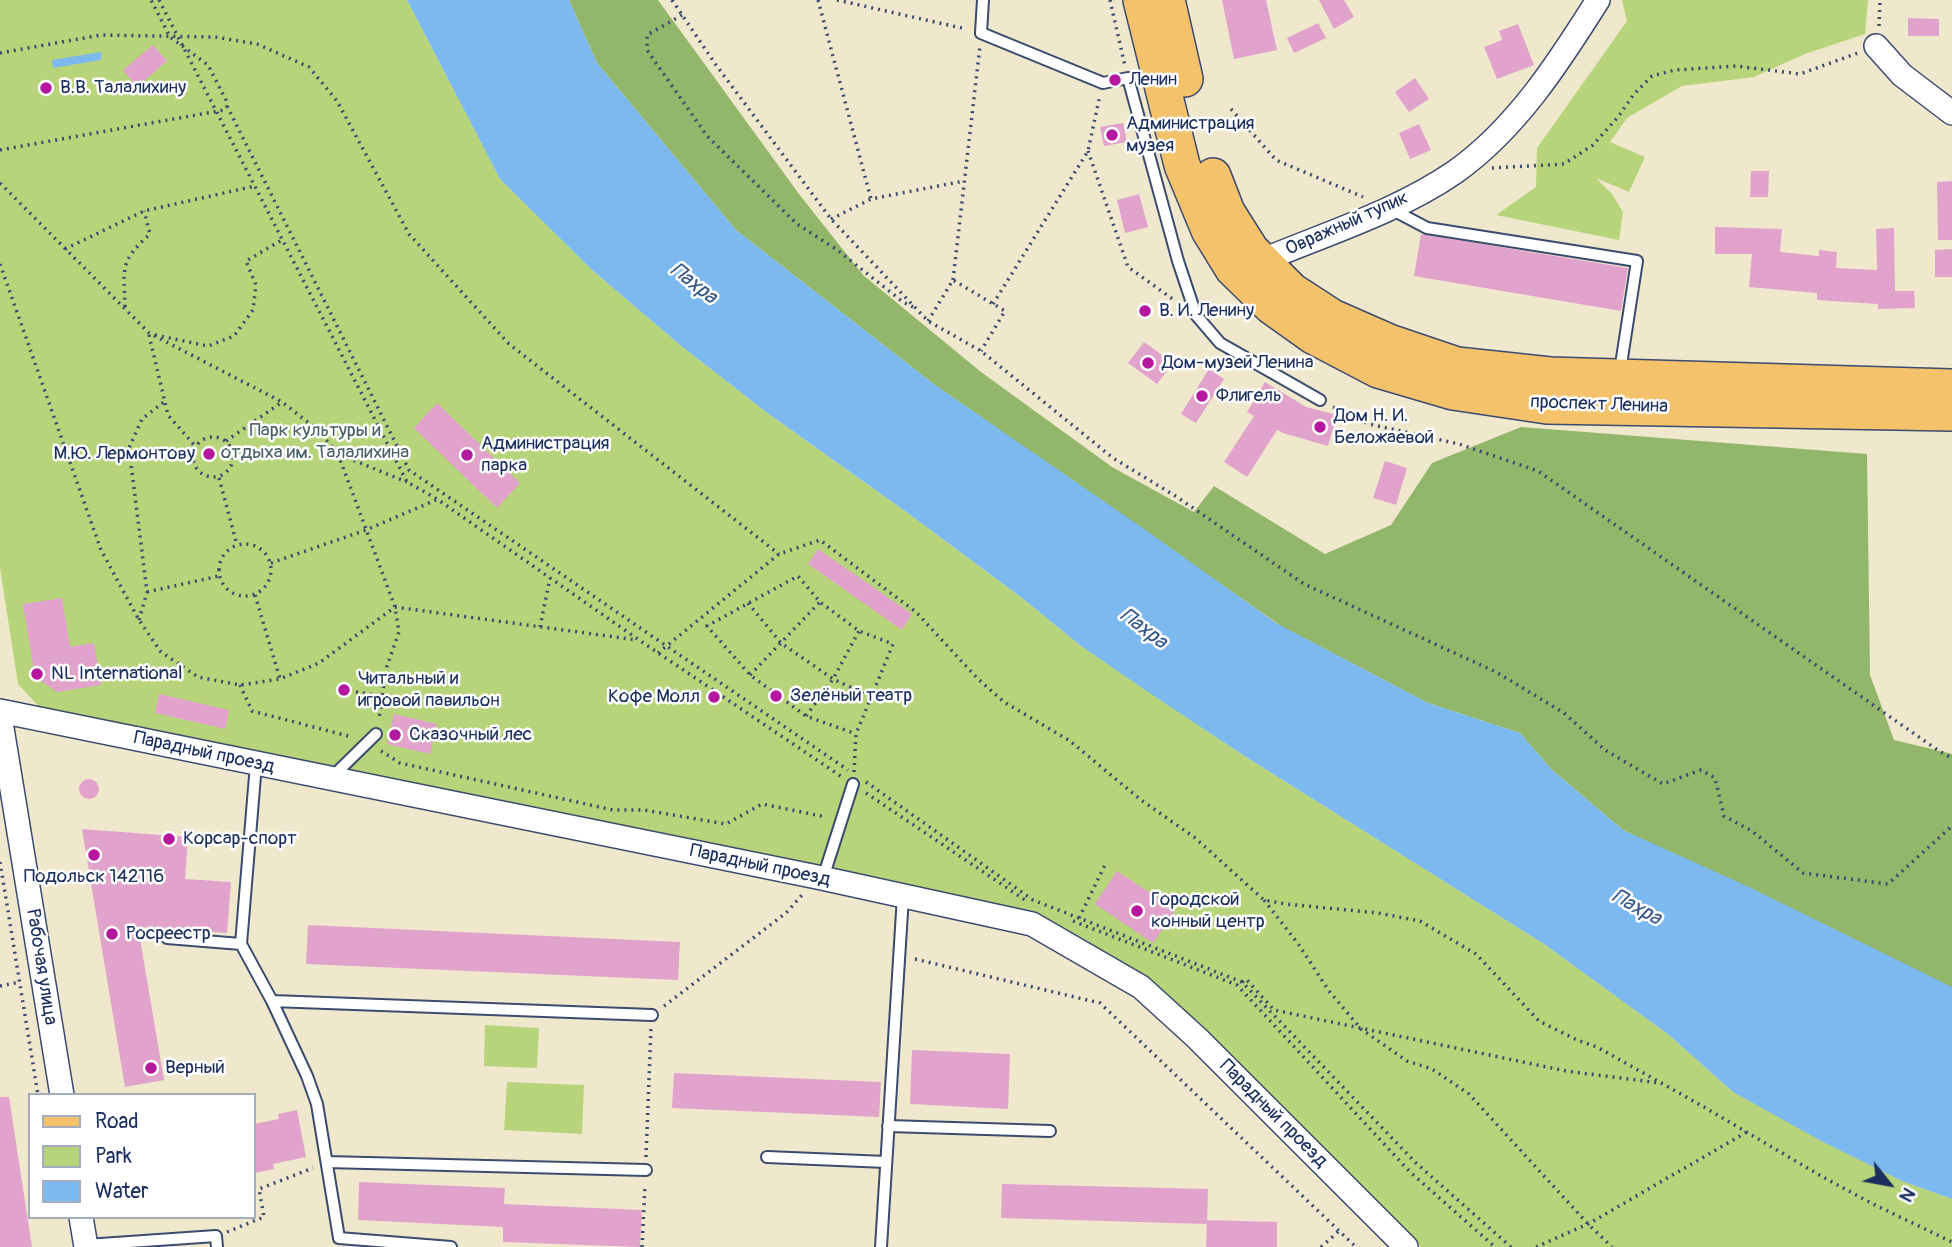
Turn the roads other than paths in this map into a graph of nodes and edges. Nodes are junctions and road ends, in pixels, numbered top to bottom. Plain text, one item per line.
1 (983, 0) edge
2 (1141, 0) edge
3 (1167, 0) edge
4 (1598, 0) edge
5 (1876, 46) road end
6 (1952, 113) edge
7 (1390, 209) junction
8 (1261, 261) junction
9 (1619, 377) junction
10 (1952, 387) edge
11 (1320, 400) road end
12 (1952, 413) edge
13 (0, 713) edge
14 (372, 738) road end
15 (256, 764) junction
16 (330, 779) junction
17 (853, 779) road end
18 (820, 878) junction
19 (903, 896) junction
20 (167, 938) dead end
21 (241, 944) junction
22 (272, 1002) junction
23 (652, 1015) road end
24 (62, 1093) edge
25 (888, 1126) junction
26 (1050, 1131) dead end
27 (767, 1157) dead end
28 (886, 1162) junction
29 (327, 1163) junction
30 (646, 1170) road end
31 (81, 1219) edge
32 (216, 1242) edge
33 (86, 1246) edge
34 (451, 1247) edge
35 (881, 1247) edge
36 (1406, 1247) edge

1 - 11 lane
2 - 12 main road, проспект Ленина
3 - 8 main road, проспект Ленина
4 - 7 street, Овражный тупик
5 - 6 street
7 - 8 street, Овражный тупик
7 - 9 lane
8 - 9 main road, проспект Ленина
9 - 10 main road, проспект Ленина
13 - 15 street, Парадный проезд
13 - 24 street, Рабочая улица
14 - 16 lane
15 - 16 street, Парадный проезд
15 - 21 lane
16 - 18 street, Парадный проезд
17 - 18 lane
18 - 19 street, Парадный проезд
19 - 25 lane
19 - 36 street, Парадный проезд
20 - 21 lane
21 - 22 lane
22 - 23 lane
22 - 29 lane
25 - 26 lane
25 - 28 lane
27 - 28 lane
28 - 35 lane
29 - 30 lane
29 - 34 lane
31 - 33 street
32 - 33 lane

